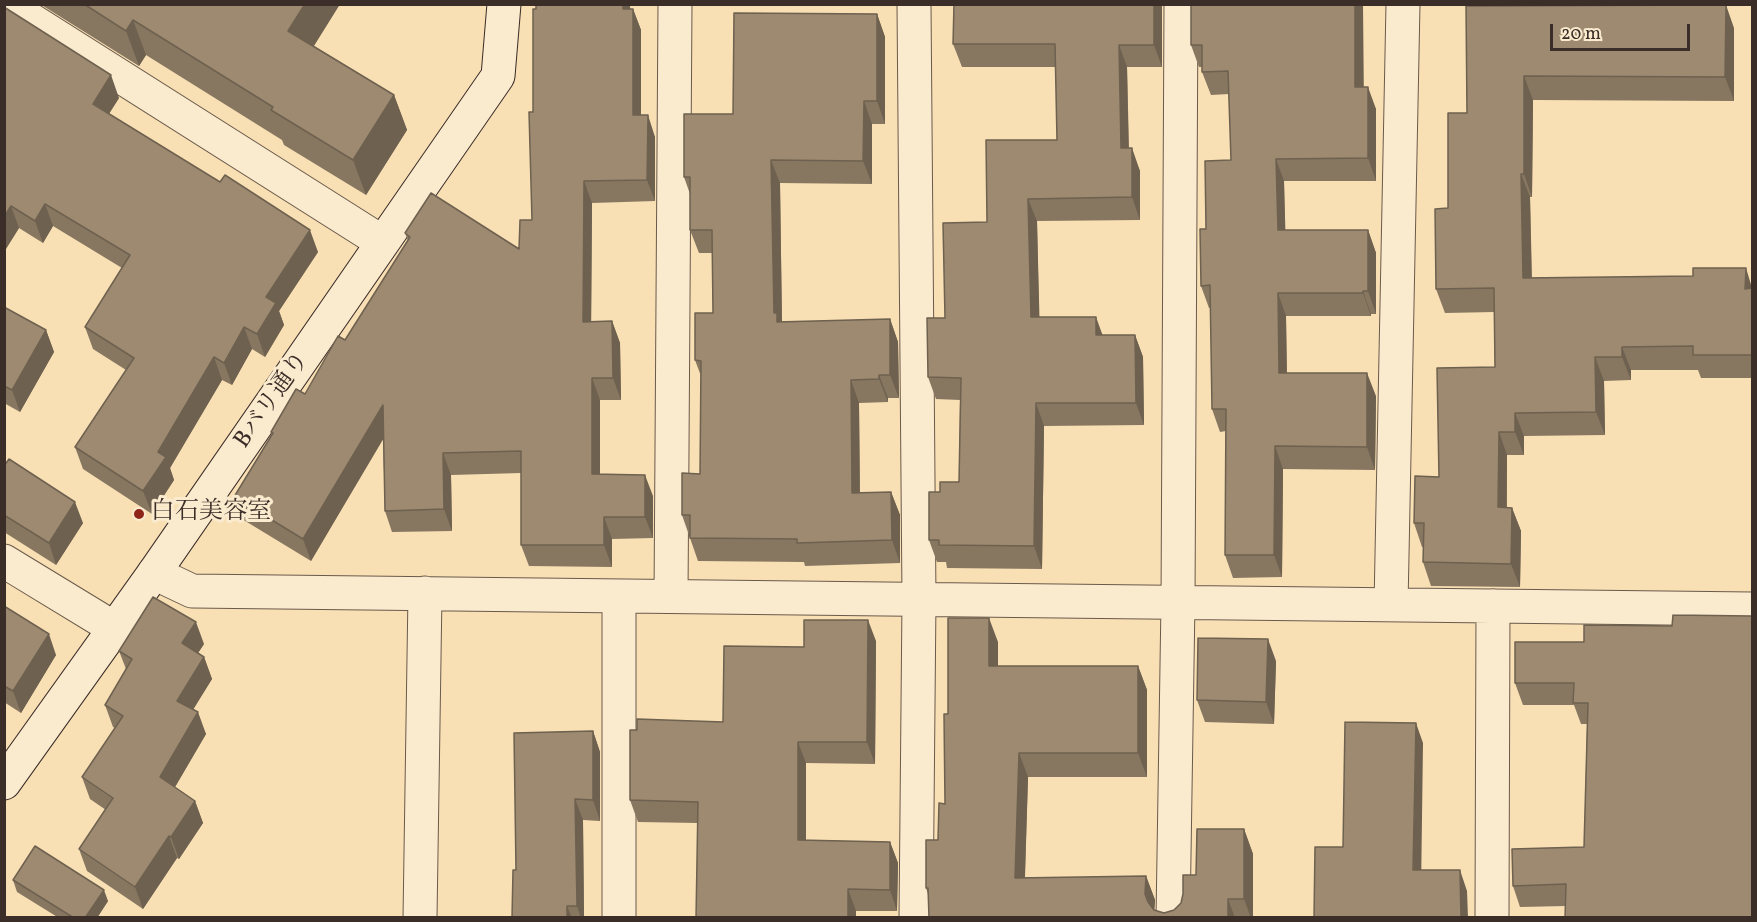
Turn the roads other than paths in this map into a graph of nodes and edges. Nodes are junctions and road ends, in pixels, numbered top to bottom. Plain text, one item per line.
1 (6, 4) edge
2 (504, 4) edge
3 (675, 4) edge
4 (914, 4) edge
5 (1181, 4) edge
6 (1403, 4) edge
7 (382, 242) junction
8 (4, 561) edge
9 (154, 573) junction
10 (425, 593) junction
11 (619, 596) junction
12 (671, 596) junction
13 (919, 599) junction
14 (1178, 602) junction
15 (1391, 605) junction
16 (1493, 606) junction
17 (1752, 609) edge
18 (114, 628) junction
19 (4, 783) edge
20 (420, 918) edge
21 (619, 918) edge
22 (916, 918) edge
23 (1173, 918) edge
24 (1492, 918) edge

1 - 7 street
2 - 7 street, Bバリ通り
3 - 12 street
4 - 13 street
5 - 14 street
6 - 15 street
7 - 9 street, Bバリ通り
8 - 18 street
9 - 10 street
9 - 18 street, Bバリ通り
10 - 11 street
10 - 20 street
11 - 12 street
11 - 21 street
12 - 13 street
13 - 14 street
13 - 22 street
14 - 15 street
14 - 23 street
15 - 16 street
16 - 17 street
16 - 24 street
18 - 19 street, Bバリ通り

